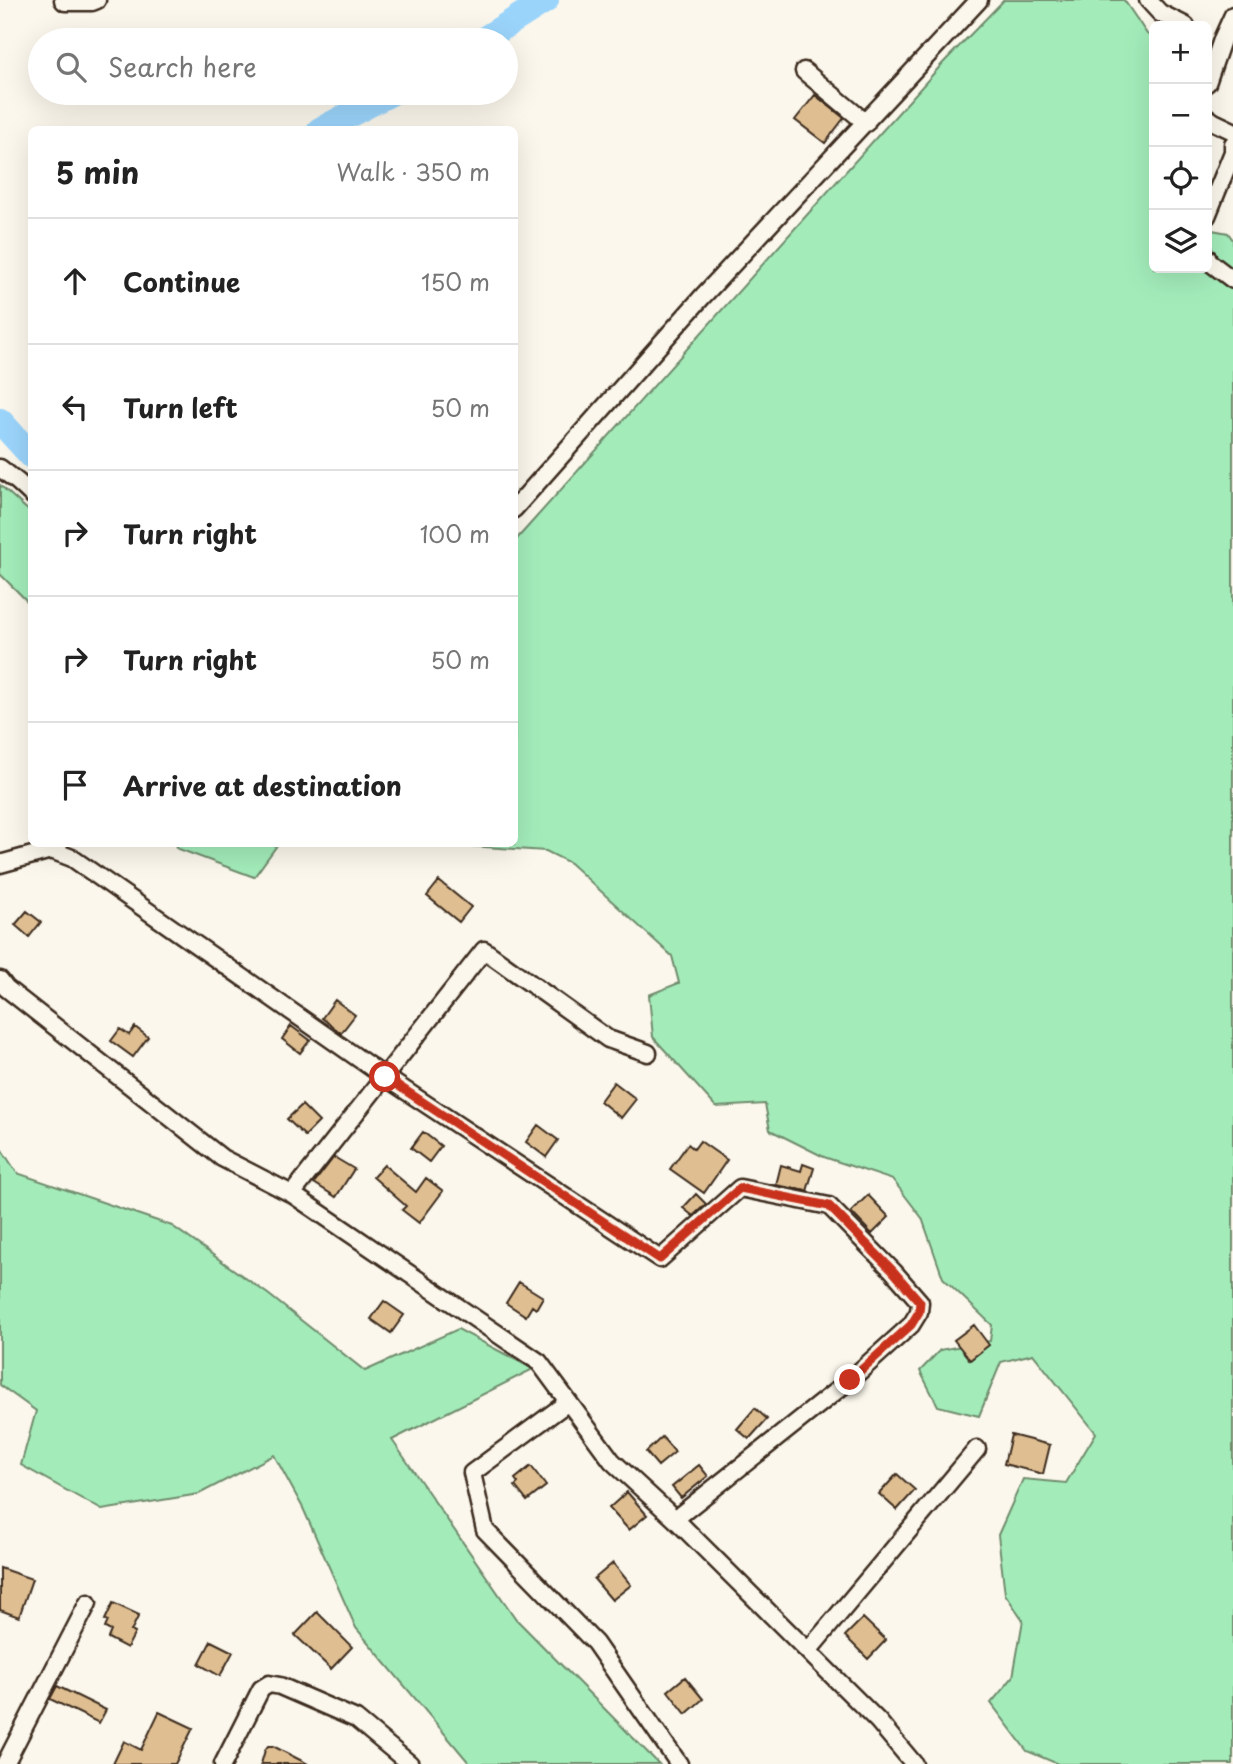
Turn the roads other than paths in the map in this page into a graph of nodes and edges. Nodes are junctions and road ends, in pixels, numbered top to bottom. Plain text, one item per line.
1 (63, 0) edge
2 (97, 0) edge
3 (979, 0) edge
4 (1147, 0) edge
5 (1233, 15) edge
6 (1176, 21) edge
7 (1221, 36) edge
8 (1212, 66) edge
9 (804, 71) dead end
10 (1212, 121) edge
11 (866, 123) junction
12 (1233, 131) edge
13 (1233, 144) edge
14 (1209, 210) edge
15 (1212, 264) edge
16 (1233, 280) edge
17 (0, 468) edge
18 (28, 491) edge
19 (518, 504) edge
20 (56, 847) edge
21 (0, 863) edge
22 (0, 980) edge
23 (648, 1053) dead end
24 (385, 1077) junction
25 (292, 1194) junction
26 (568, 1402) junction
27 (977, 1449) dead end
28 (675, 1519) junction
29 (88, 1604) dead end
30 (808, 1651) junction
31 (5, 1764) edge
32 (223, 1764) edge
33 (410, 1764) edge
34 (679, 1764) edge
35 (915, 1764) edge

1 - 2 street
3 - 11 street
4 - 6 street
5 - 7 street
7 - 8 street
9 - 11 street
10 - 12 street
11 - 19 street
13 - 14 street
15 - 16 street
17 - 18 street
20 - 21 street
20 - 24 street
22 - 25 street
23 - 24 street
24 - 25 street
24 - 28 street
25 - 26 street
26 - 28 street
26 - 34 street
27 - 30 street
28 - 30 street
29 - 31 street
30 - 35 street
32 - 33 street

